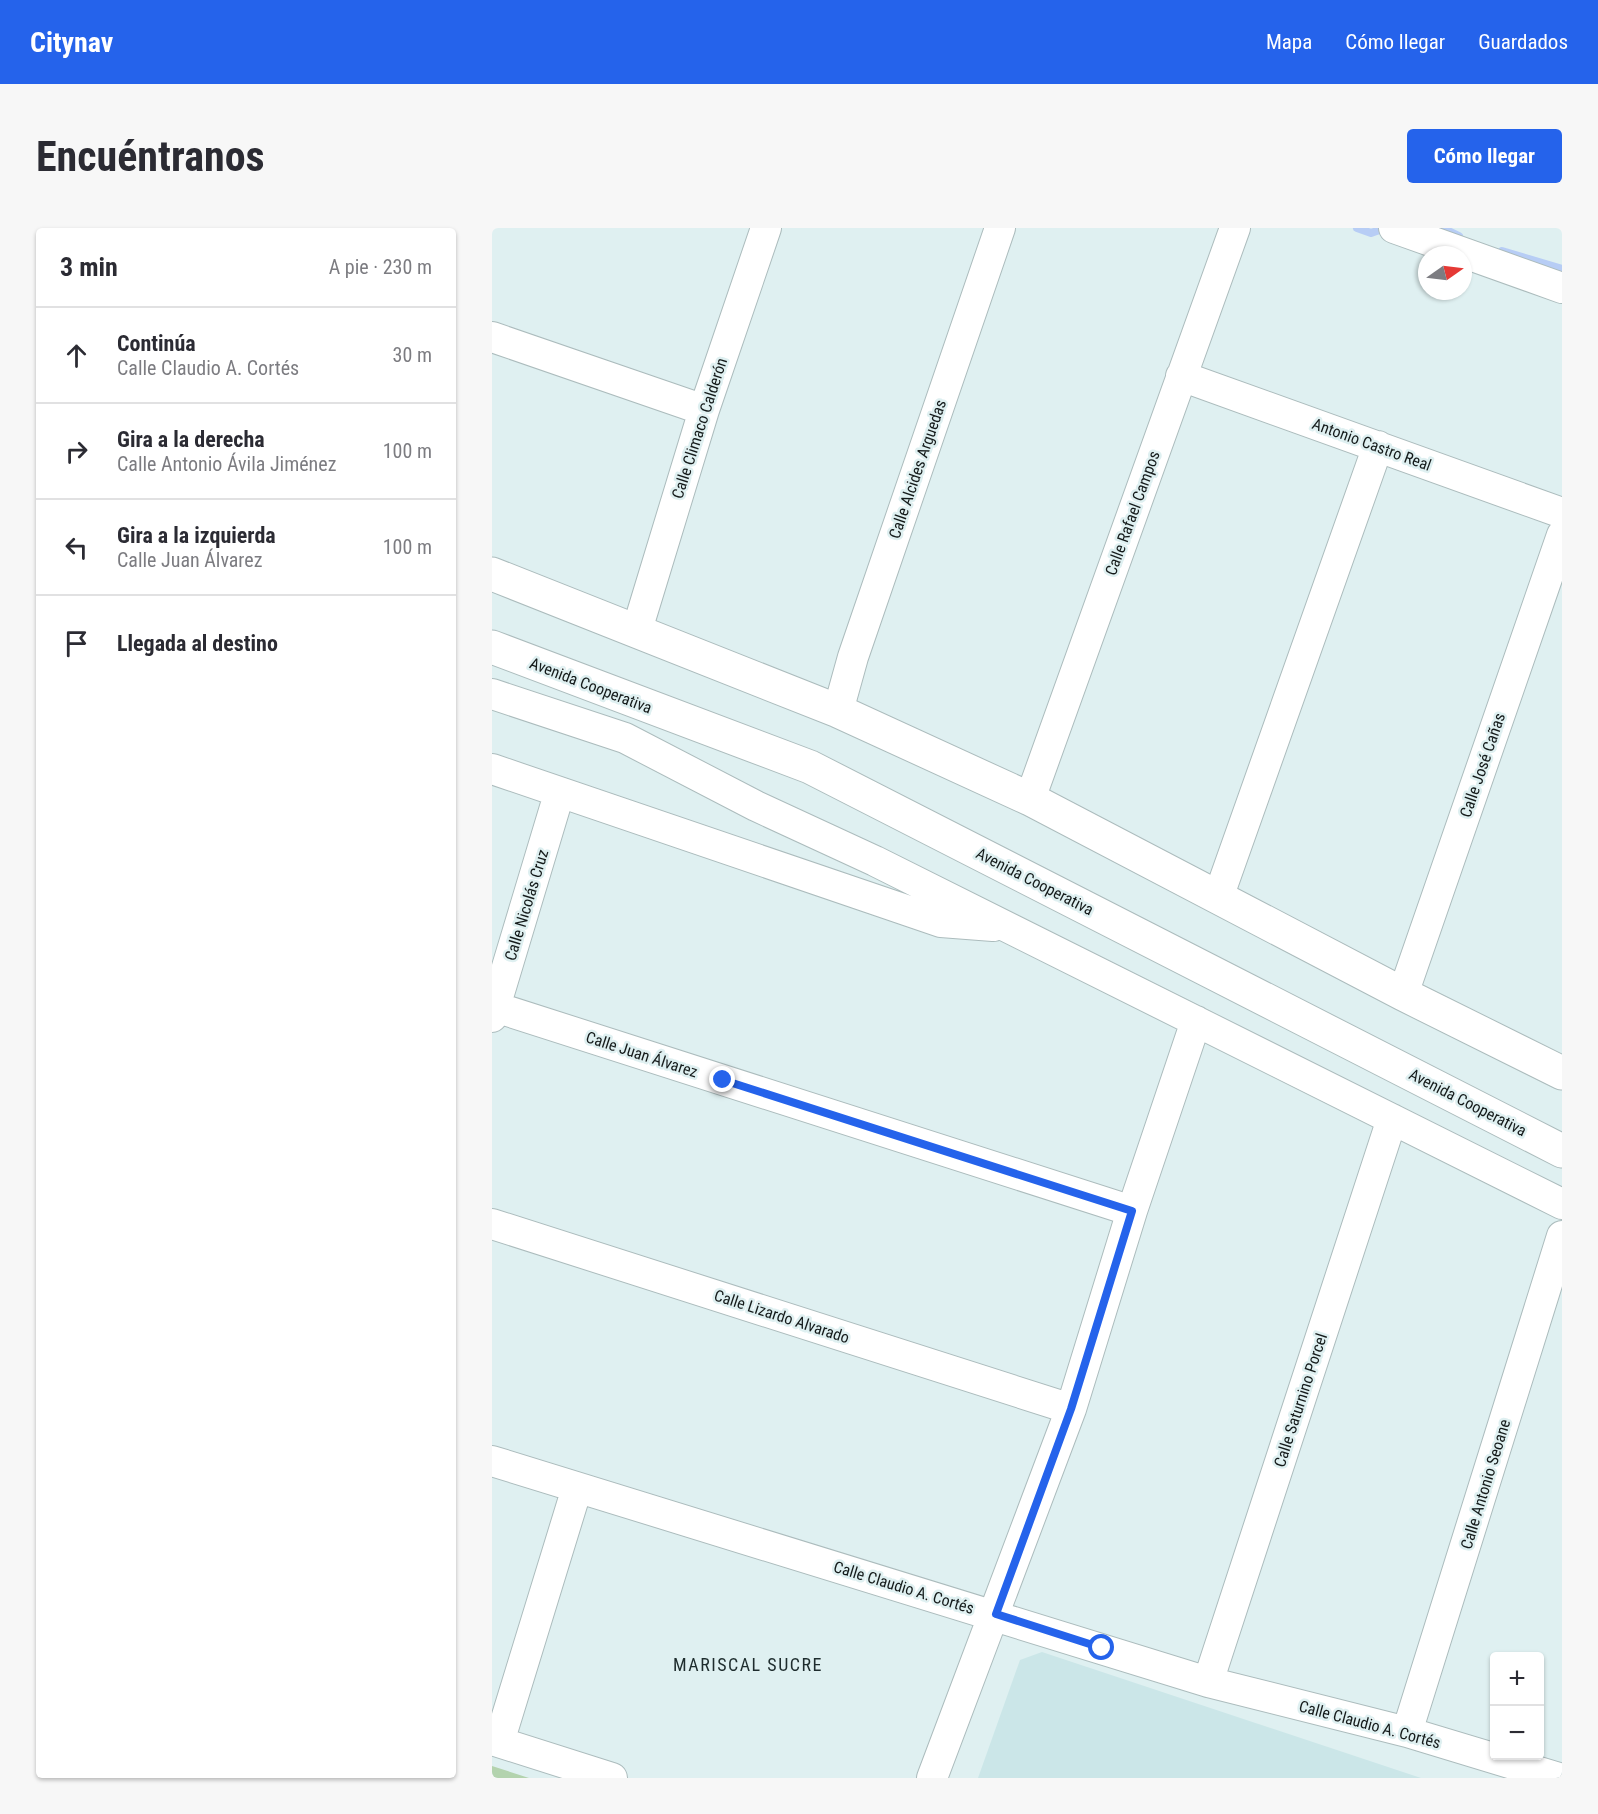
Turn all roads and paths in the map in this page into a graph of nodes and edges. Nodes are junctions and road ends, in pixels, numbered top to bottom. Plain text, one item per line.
1 (766, 228) edge
2 (1000, 228) edge
3 (1235, 228) edge
4 (1394, 228) edge
5 (1562, 288) edge
6 (492, 337) edge
7 (1181, 376) junction
8 (704, 410) junction
9 (1378, 446) junction
10 (1562, 513) edge
11 (1562, 536) edge
12 (492, 574) edge
13 (637, 630) junction
14 (492, 647) edge
15 (492, 694) edge
16 (838, 711) junction
17 (492, 769) edge
18 (559, 794) junction
19 (1030, 799) junction
20 (1219, 895) junction
21 (1008, 928) junction
22 (1402, 994) junction
23 (494, 1012) edge
24 (1196, 1022) junction
25 (1562, 1072) edge
26 (1392, 1119) junction
27 (1562, 1150) edge
28 (1562, 1204) edge
29 (1132, 1211) junction
30 (492, 1224) edge
31 (1562, 1236) edge
32 (1071, 1409) junction
33 (492, 1461) edge
34 (577, 1488) junction
35 (996, 1614) junction
36 (1208, 1682) junction
37 (1407, 1732) junction
38 (496, 1741) edge
39 (612, 1778) edge
40 (932, 1778) edge
41 (1559, 1778) edge

1 - 8 street, Calle Climaco Calderón
2 - 16 street, Calle Alcides Arguedas
3 - 7 street, Calle Rafael Campos
4 - 5 street
6 - 8 street
7 - 9 street, Antonio Castro Real
7 - 19 street, Calle Rafael Campos
8 - 13 street, Calle Climaco Calderón
9 - 10 street, Antonio Castro Real
9 - 20 street
11 - 22 street, Calle José Cañas
12 - 13 street
13 - 16 street
14 - 27 street, Avenida Cooperativa
15 - 21 street
16 - 19 street
17 - 18 street
18 - 21 street
18 - 23 street, Calle Nicolás Cruz
19 - 20 street
20 - 22 street
21 - 24 street
22 - 25 street
23 - 29 street, Calle Juan Álvarez
24 - 26 street
24 - 29 street
26 - 28 street
26 - 36 street, Calle Saturnino Porcel
29 - 32 street
30 - 32 street, Calle Lizardo Alvarado
31 - 37 street, Calle Antonio Seoane
32 - 35 street
33 - 34 street, Calle Claudio A. Cortés
34 - 35 street, Calle Claudio A. Cortés
34 - 38 street
35 - 36 street, Calle Claudio A. Cortés
35 - 40 street
36 - 37 street, Calle Claudio A. Cortés
37 - 41 street, Calle Claudio A. Cortés
38 - 39 street

